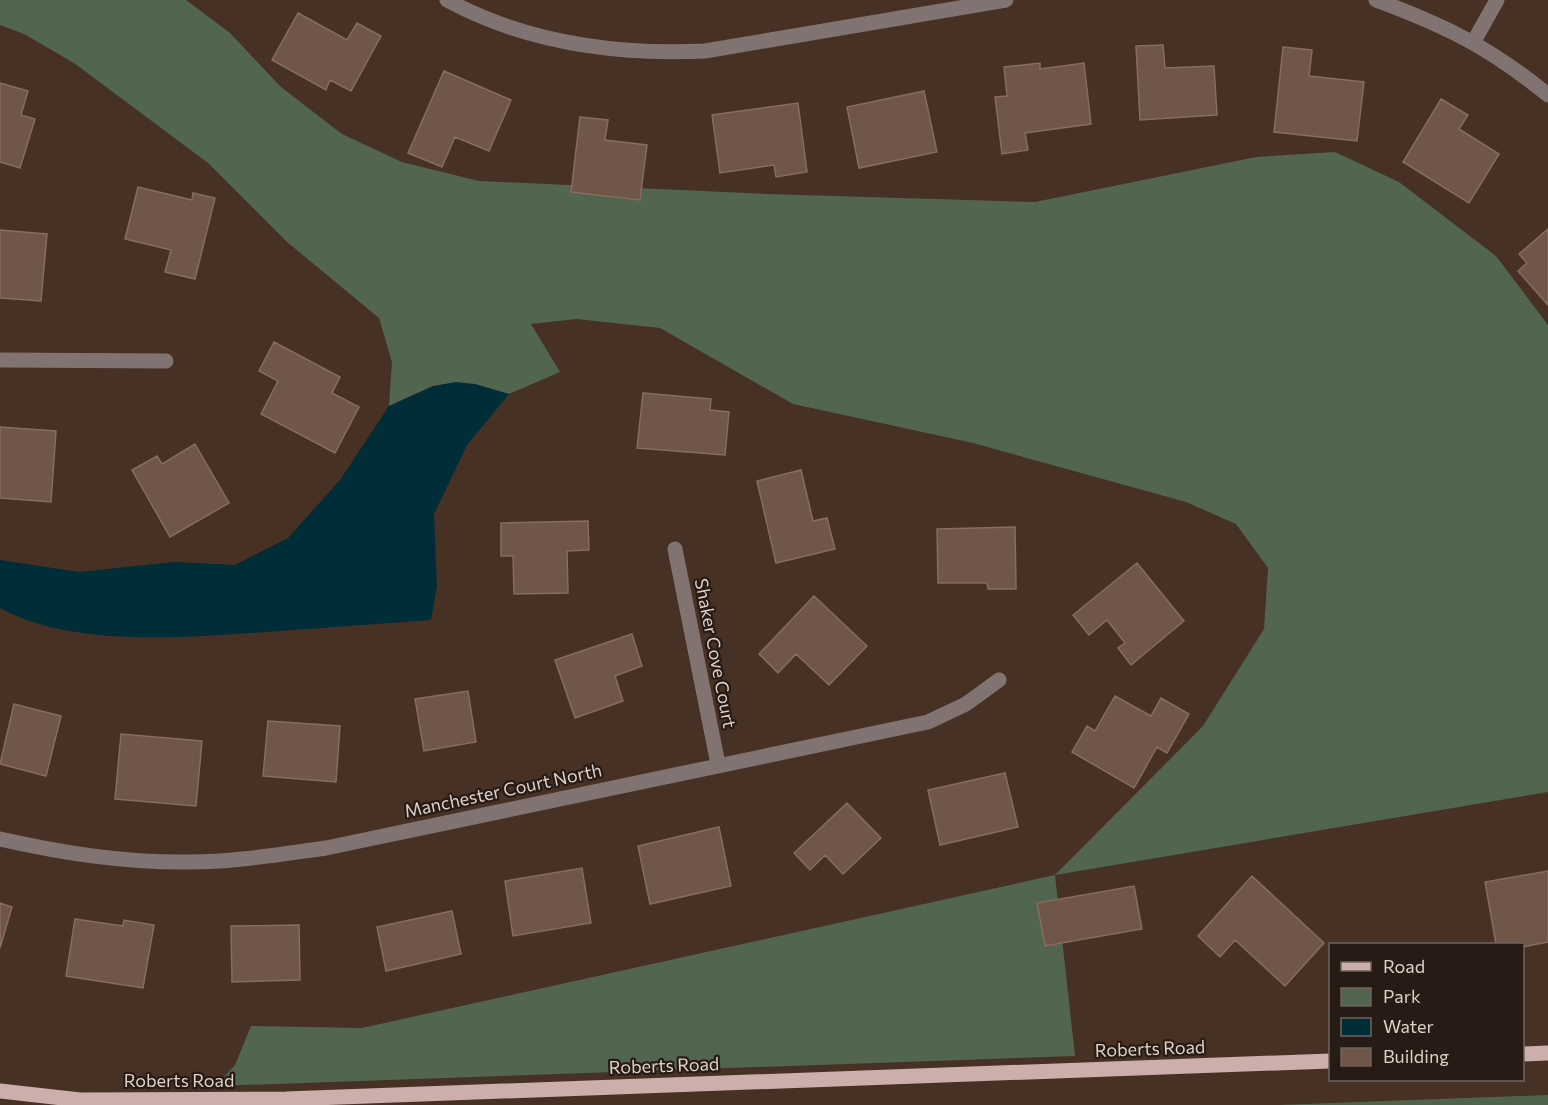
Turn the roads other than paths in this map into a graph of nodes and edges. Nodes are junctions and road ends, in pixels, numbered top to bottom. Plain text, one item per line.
1 (447, 0) edge
2 (1006, 0) edge
3 (1376, 0) edge
4 (1497, 0) edge
5 (1474, 41) junction
6 (1548, 94) edge
7 (0, 360) edge
8 (166, 361) dead end
9 (675, 549) dead end
10 (999, 680) dead end
11 (718, 764) junction
12 (0, 839) edge
13 (1548, 1053) edge
14 (1524, 1054) edge
15 (1329, 1061) edge
16 (0, 1091) edge

1 - 2 street
3 - 5 street
4 - 5 street
5 - 6 street
7 - 8 street
9 - 11 street, Shaker Cove Court
10 - 11 street, Manchester Court North
11 - 12 street, Manchester Court North
13 - 14 main road
15 - 16 main road, Roberts Road

